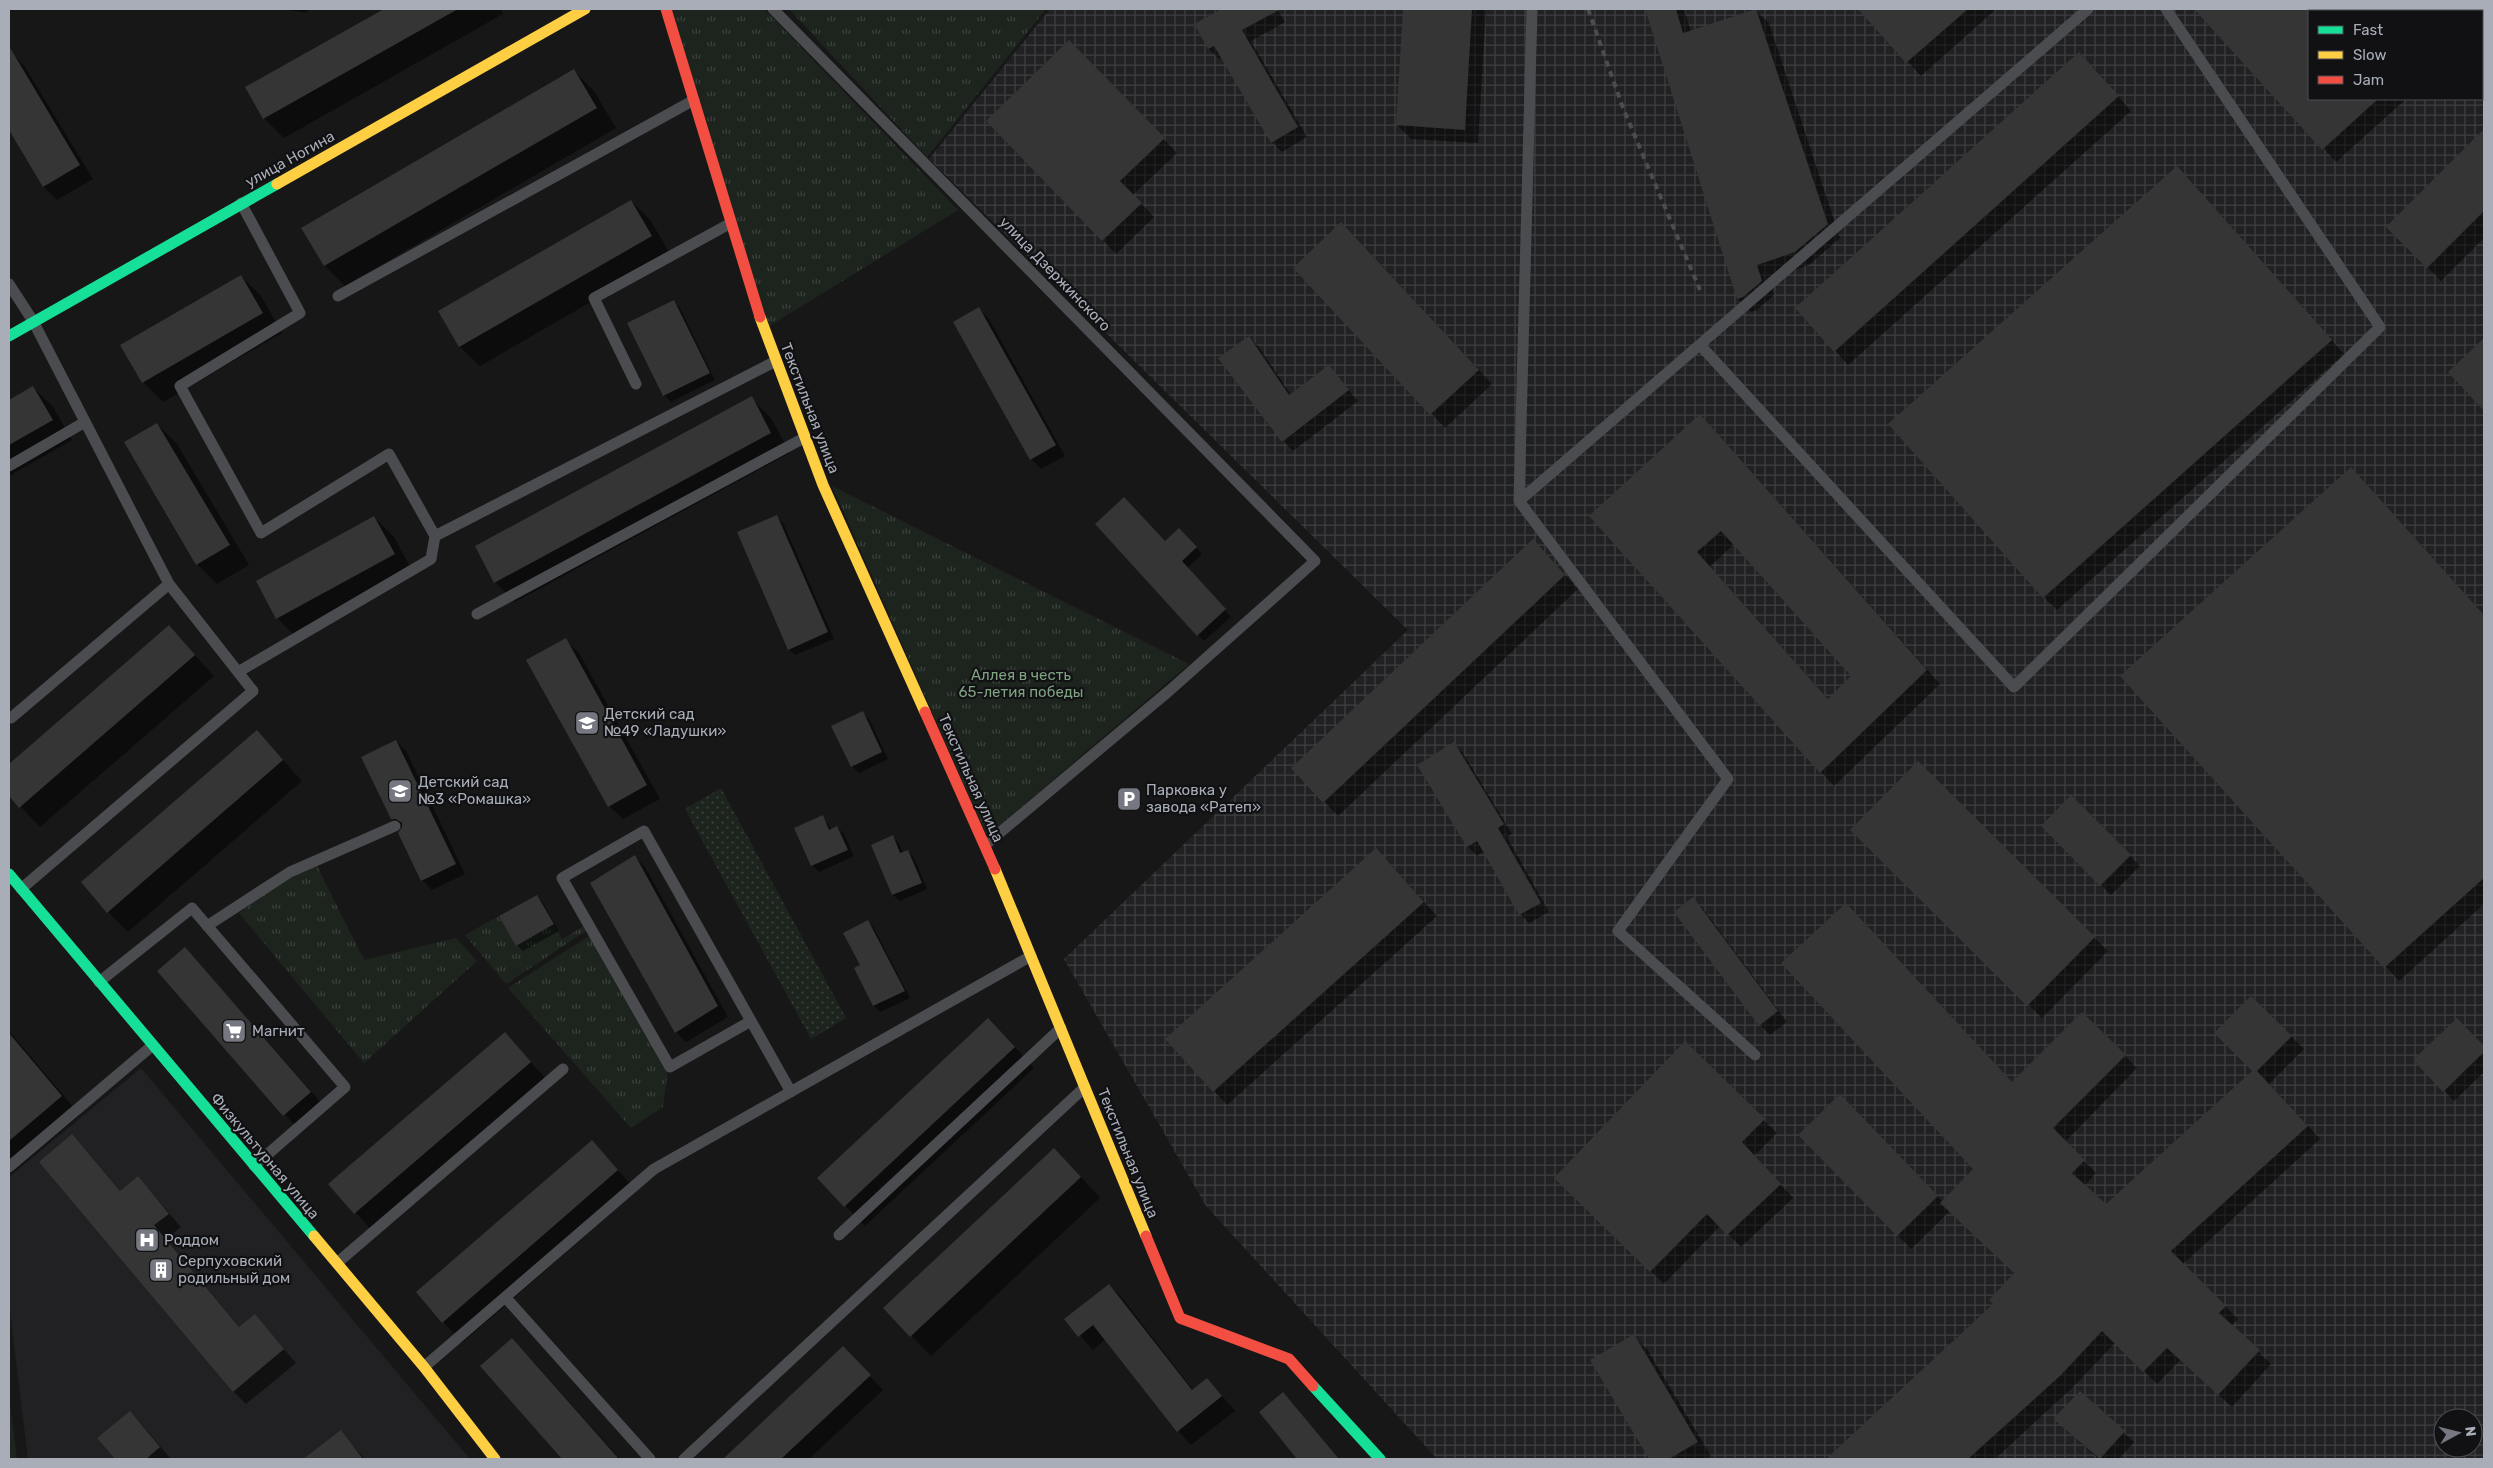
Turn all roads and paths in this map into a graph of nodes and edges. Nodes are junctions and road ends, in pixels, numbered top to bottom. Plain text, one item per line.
1 (585, 9) edge
2 (666, 9) edge
3 (773, 9) edge
4 (1532, 9) edge
5 (2088, 9) edge
6 (2166, 9) edge
7 (694, 100) junction
8 (241, 203) junction
9 (731, 224) junction
10 (9, 284) edge
11 (338, 296) dead end
12 (33, 321) junction
13 (9, 336) edge
14 (1700, 345) junction
15 (776, 361) junction
16 (636, 384) dead end
17 (85, 422) junction
18 (804, 438) junction
19 (9, 466) edge
20 (1519, 501) junction
21 (435, 536) junction
22 (169, 584) junction
23 (478, 614) dead end
24 (238, 672) junction
25 (10, 718) edge
26 (395, 826) dead end
27 (985, 845) junction
28 (9, 874) edge
29 (21, 889) junction
30 (207, 926) junction
31 (1031, 956) junction
32 (99, 982) junction
33 (751, 1021) junction
34 (1060, 1028) junction
35 (152, 1045) junction
36 (1755, 1055) dead end
37 (563, 1069) dead end
38 (1085, 1087) junction
39 (791, 1092) junction
40 (254, 1166) junction
41 (9, 1167) edge
42 (839, 1235) dead end
43 (336, 1263) junction
44 (506, 1298) junction
45 (424, 1367) junction
46 (495, 1459) edge
47 (650, 1459) edge
48 (684, 1459) edge
49 (1380, 1459) edge

1 - 8 street, улица Ногина
2 - 7 street, Текстильная улица
3 - 27 lane, улица Дзержинского
4 - 20 lane
5 - 14 lane
6 - 14 lane
7 - 9 street, Текстильная улица
7 - 11 lane
8 - 12 street, улица Ногина
8 - 21 lane
9 - 15 street, Текстильная улица
9 - 16 lane
10 - 12 lane
12 - 13 street, улица Ногина
12 - 17 lane
14 - 20 lane
15 - 18 street, Текстильная улица
15 - 21 lane
17 - 19 lane
17 - 22 lane
18 - 23 lane
18 - 27 street, Текстильная улица
20 - 36 lane
21 - 24 lane
22 - 24 lane
22 - 25 lane
24 - 29 lane
26 - 30 lane
27 - 31 street, Текстильная улица
28 - 29 street, Физкультурная улица
29 - 32 street, Физкультурная улица
30 - 32 lane
30 - 40 lane
31 - 34 street, Текстильная улица
31 - 39 lane
32 - 35 street, Физкультурная улица
33 - 33 lane
33 - 39 lane
34 - 38 street, Текстильная улица
34 - 42 lane
35 - 40 street, Физкультурная улица
35 - 41 lane
37 - 43 lane
38 - 48 lane
38 - 49 street, Текстильная улица
39 - 44 lane
40 - 43 street, Физкультурная улица
43 - 45 street, Физкультурная улица
44 - 45 lane
44 - 47 lane
45 - 46 street, Физкультурная улица

